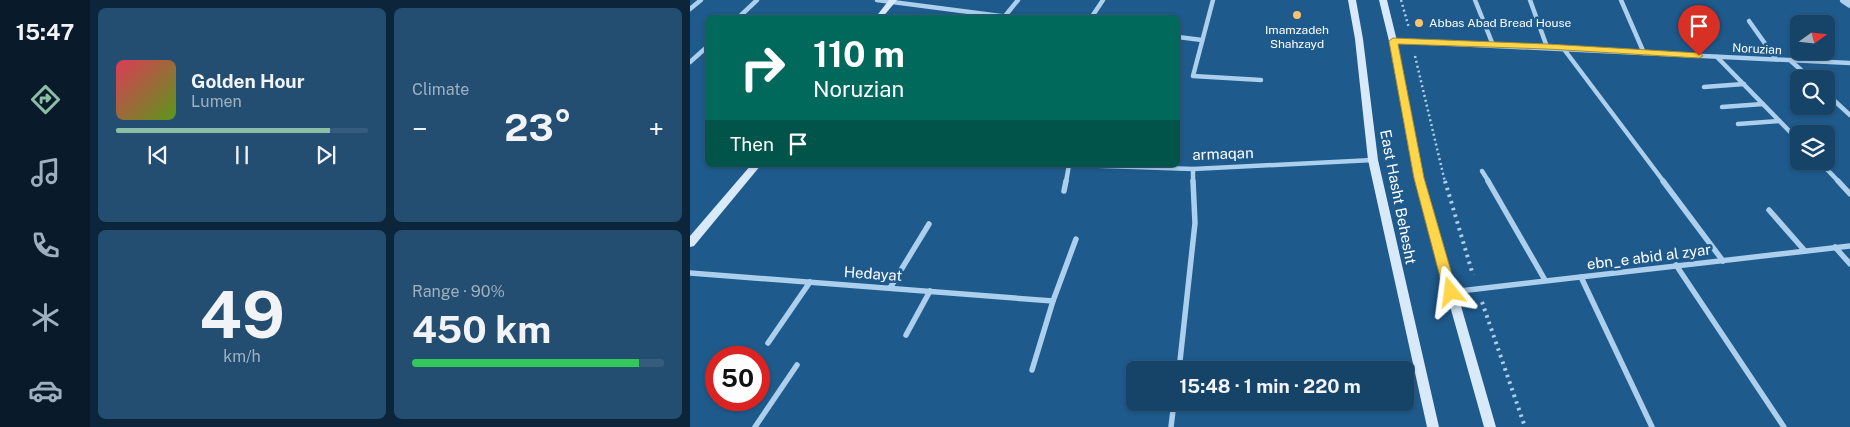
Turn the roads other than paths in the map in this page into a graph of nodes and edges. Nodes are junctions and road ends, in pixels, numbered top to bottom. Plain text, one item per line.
1 (701, 0) edge
2 (757, 0) edge
3 (877, 0) edge
4 (1018, 0) edge
5 (1102, 0) edge
6 (1213, 0) edge
7 (1352, 0) edge
8 (1383, 0) edge
9 (1475, 0) edge
10 (1530, 0) edge
11 (1621, 0) edge
12 (1844, 0) edge
13 (892, 1) edge
14 (1850, 4) edge
15 (690, 9) edge
16 (741, 15) edge
17 (880, 15) edge
18 (997, 15) edge
19 (1006, 15) edge
20 (1093, 15) edge
21 (1749, 21) dead end
22 (1180, 37) edge
23 (1202, 40) junction
24 (1393, 41) junction
25 (1493, 45) junction
26 (1547, 47) junction
27 (1563, 48) junction
28 (705, 49) edge
29 (1644, 52) junction
30 (1717, 57) junction
31 (1776, 60) junction
32 (1790, 60) junction
33 (690, 62) edge
34 (1850, 63) edge
35 (1801, 70) edge
36 (1261, 80) dead end
37 (1744, 84) junction
38 (1704, 87) dead end
39 (1835, 101) edge
40 (1763, 104) junction
41 (1722, 107) dead end
42 (1850, 115) edge
43 (1779, 121) junction
44 (1738, 124) dead end
45 (1790, 132) edge
46 (1373, 160) junction
47 (754, 167) edge
48 (1069, 167) edge
49 (1134, 167) edge
50 (1193, 169) junction
51 (1827, 170) edge
52 (1482, 171) dead end
53 (1064, 191) dead end
54 (1850, 194) edge
55 (1769, 210) dead end
56 (929, 224) dead end
57 (1076, 239) dead end
58 (690, 243) edge
59 (1850, 246) edge
60 (1835, 248) junction
61 (1805, 251) junction
62 (1723, 261) junction
63 (1850, 264) edge
64 (1676, 265) junction
65 (690, 272) edge
66 (1581, 278) junction
67 (1546, 280) junction
68 (810, 282) junction
69 (890, 288) junction
70 (930, 291) junction
71 (1451, 292) junction
72 (1054, 301) junction
73 (906, 335) dead end
74 (768, 343) dead end
75 (1179, 361) edge
76 (796, 365) dead end
77 (1032, 370) dead end
78 (1173, 411) edge
79 (755, 427) edge
80 (1171, 427) edge
81 (1432, 427) edge
82 (1490, 427) edge
83 (1652, 427) edge
84 (1784, 427) edge

1 - 15 street
2 - 16 street
3 - 13 street
4 - 19 street
5 - 20 street
6 - 23 street
7 - 46 main road, East Hasht Behesht
8 - 24 main road, East Hasht Behesht
9 - 25 street
10 - 26 street
11 - 29 street
12 - 14 street
13 - 17 main road
13 - 18 street
21 - 31 street
22 - 23 street
23 - 36 street
24 - 25 street, Noruzian
24 - 71 main road, East Hasht Behesht
25 - 26 street, Noruzian
26 - 27 street, Noruzian
27 - 29 street, Noruzian
27 - 62 street
28 - 33 street
29 - 30 street, Noruzian
30 - 31 street, Noruzian
30 - 37 street
31 - 32 street, Noruzian
32 - 34 street, Noruzian
32 - 35 street
37 - 38 street
37 - 40 street
39 - 42 street
40 - 41 street
40 - 43 street
43 - 44 street
43 - 45 street
46 - 50 street, armaqan
46 - 81 main road, East Hasht Behesht
47 - 58 main road
48 - 53 street
49 - 50 street, armaqan
50 - 75 street
51 - 54 street
52 - 67 street
55 - 61 street
56 - 69 street
57 - 72 street
59 - 60 street, ebn_e abid al zyar
60 - 61 street, ebn_e abid al zyar
60 - 63 street
61 - 62 street, ebn_e abid al zyar
62 - 64 street, ebn_e abid al zyar
64 - 66 street, ebn_e abid al zyar
64 - 84 street
65 - 68 street, Hedayat
66 - 67 street, ebn_e abid al zyar
66 - 83 street
67 - 71 street, ebn_e abid al zyar
68 - 69 street, Hedayat
68 - 74 street
69 - 70 street, Hedayat
70 - 72 street, Hedayat
70 - 73 street
71 - 82 main road, East Hasht Behesht
72 - 77 street
76 - 79 street
78 - 80 street

